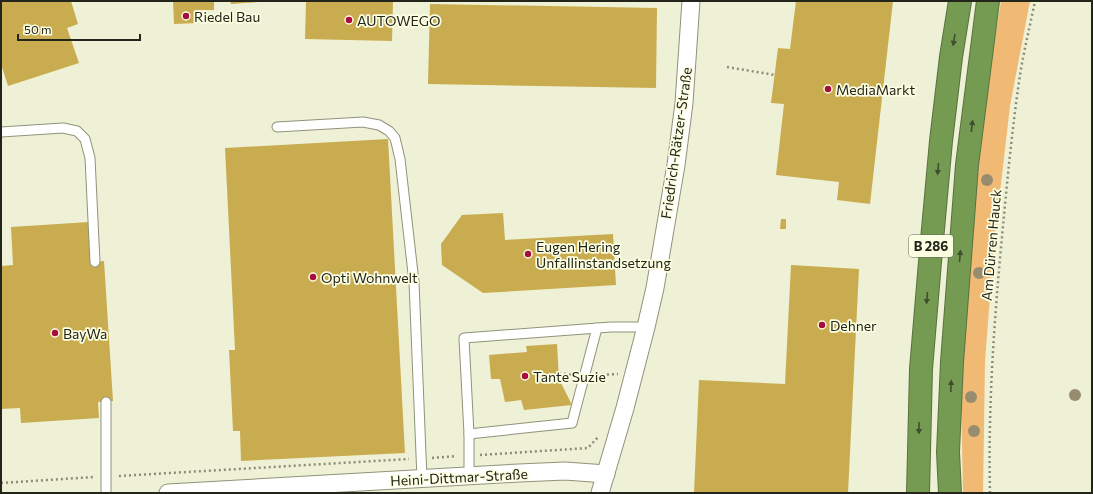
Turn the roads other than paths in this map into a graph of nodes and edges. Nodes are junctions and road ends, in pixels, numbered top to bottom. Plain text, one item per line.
1 (691, 1) edge
2 (960, 1) edge
3 (988, 1) edge
4 (277, 127) dead end
5 (1, 132) edge
6 (95, 262) dead end
7 (646, 327) junction
8 (597, 328) junction
9 (106, 402) dead end
10 (469, 434) junction
11 (606, 474) junction
12 (469, 475) junction
13 (422, 479) junction
14 (106, 493) edge
15 (168, 493) edge
16 (600, 493) edge
17 (918, 493) edge
18 (950, 493) edge

1 - 7 street, Friedrich-Rätzer-Straße
2 -> 17 highway, B 286
18 -> 3 highway, B 286
4 - 13 lane
5 - 6 lane
7 - 8 lane
7 - 11 street, Friedrich-Rätzer-Straße
8 - 10 lane
8 - 10 lane
9 - 14 lane
10 - 12 lane
11 - 12 street, Heini-Dittmar-Straße
11 - 16 street, Friedrich-Rätzer-Straße
12 - 13 street, Heini-Dittmar-Straße
13 - 15 street, Heini-Dittmar-Straße

